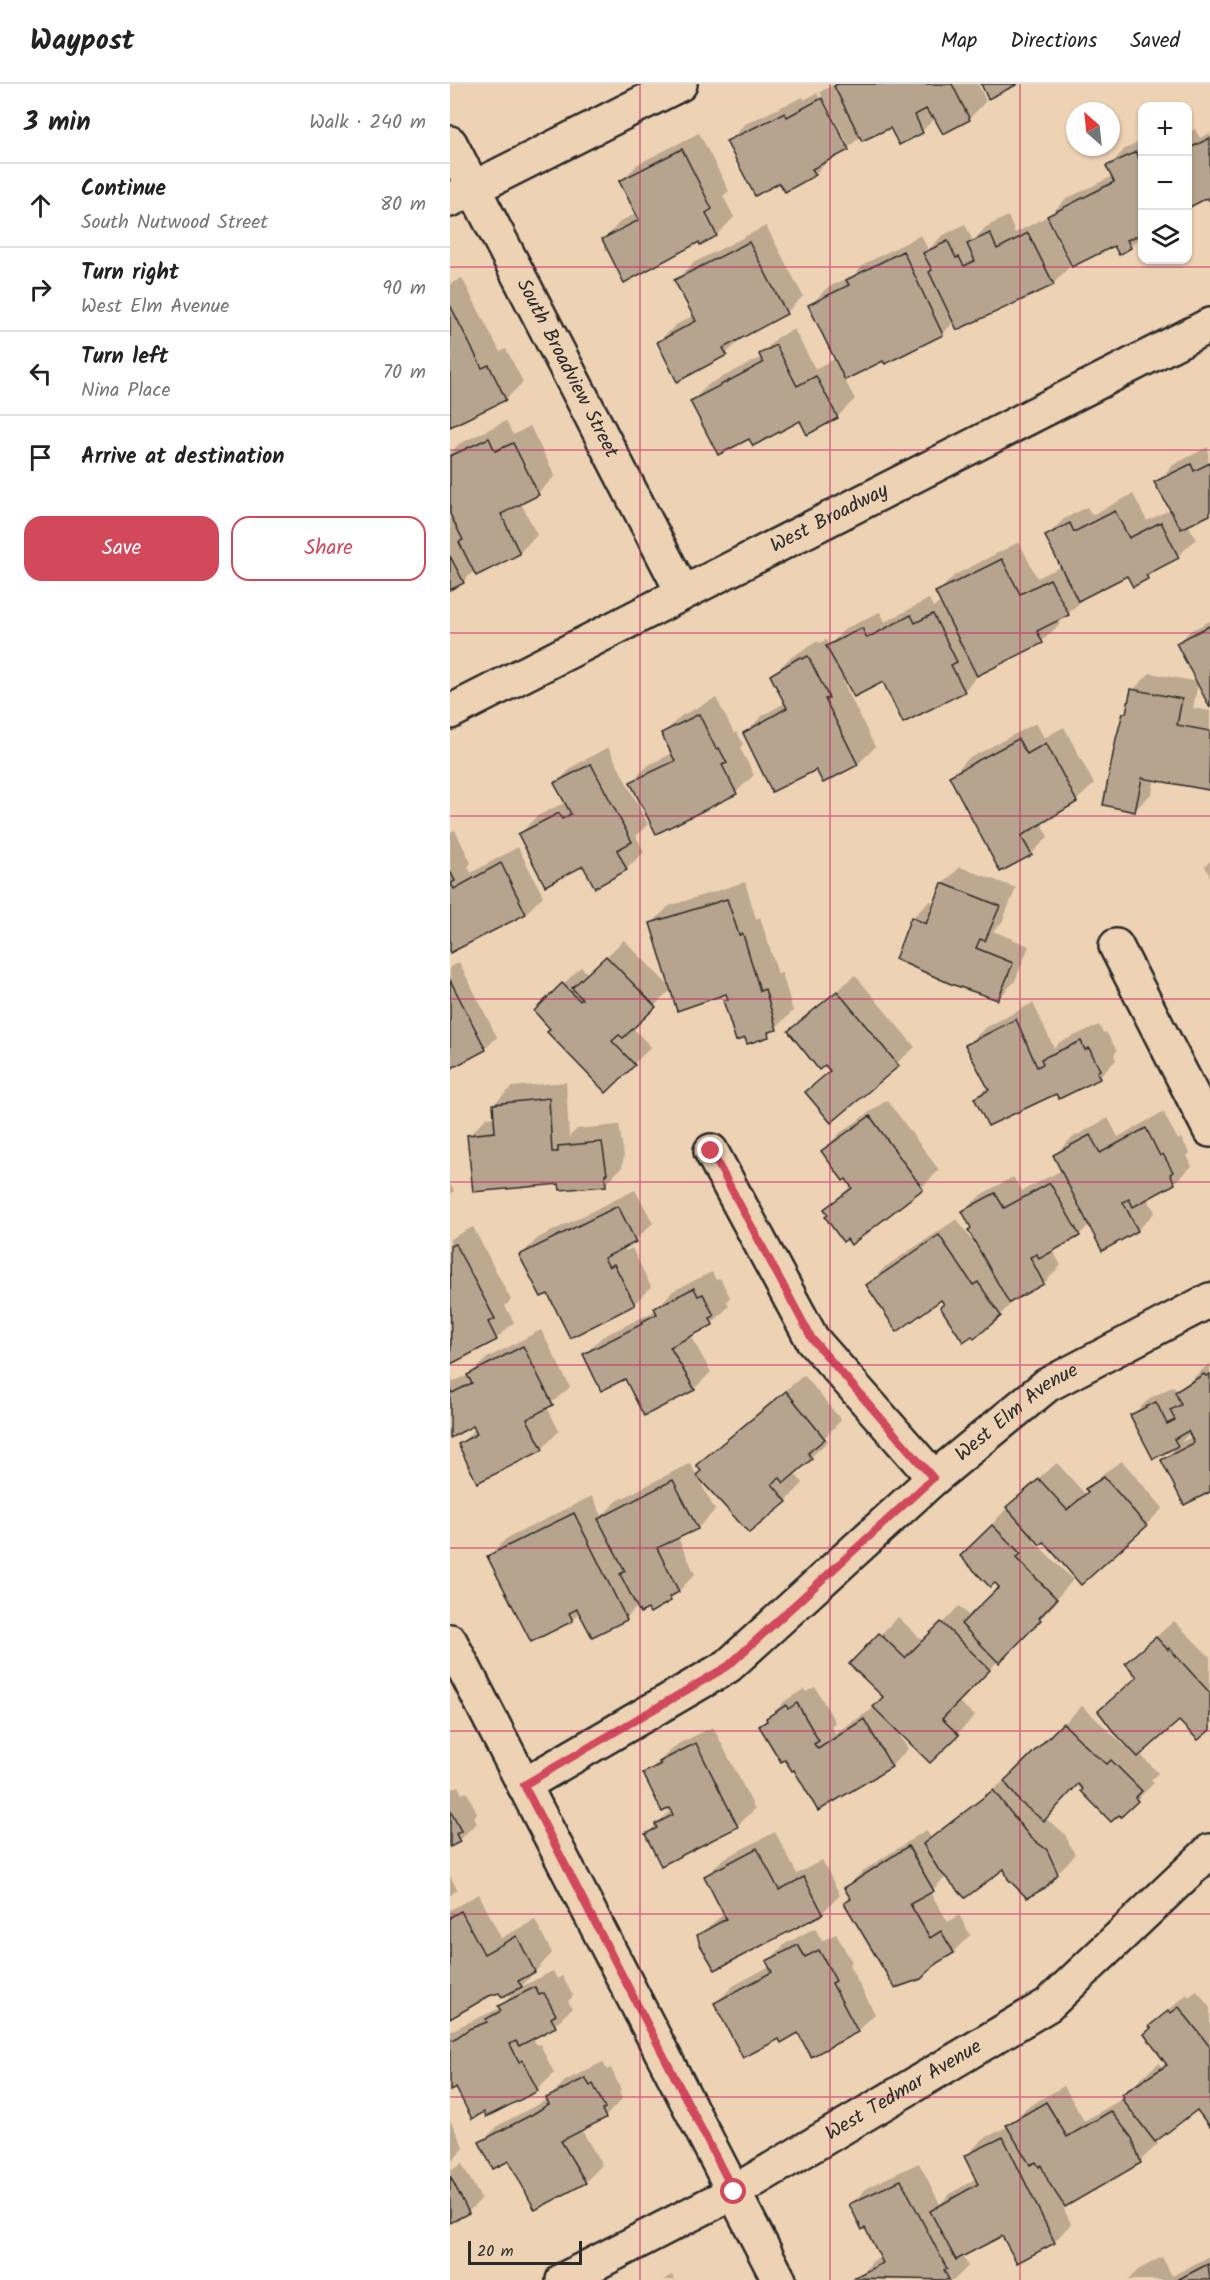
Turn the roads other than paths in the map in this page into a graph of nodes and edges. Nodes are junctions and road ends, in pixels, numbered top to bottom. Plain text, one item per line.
1 (680, 84) edge
2 (450, 143) edge
3 (462, 194) edge
4 (1210, 325) edge
5 (684, 593) junction
6 (450, 712) edge
7 (1116, 946) dead end
8 (1210, 1130) edge
9 (711, 1151) dead end
10 (1210, 1300) edge
11 (933, 1478) junction
12 (450, 1641) edge
13 (524, 1785) junction
14 (1210, 1851) edge
15 (734, 2192) junction
16 (563, 2280) edge
17 (780, 2280) edge

1 - 3 street
2 - 3 street, South Broadview Street
3 - 5 street, South Broadview Street
4 - 5 street, West Broadway
5 - 6 street, West Broadway
7 - 8 street
9 - 11 street
10 - 11 street, West Elm Avenue
11 - 13 street, West Elm Avenue
12 - 13 street
13 - 15 street
14 - 15 street, West Tedmar Avenue
15 - 16 street, West Tedmar Avenue
15 - 17 street

